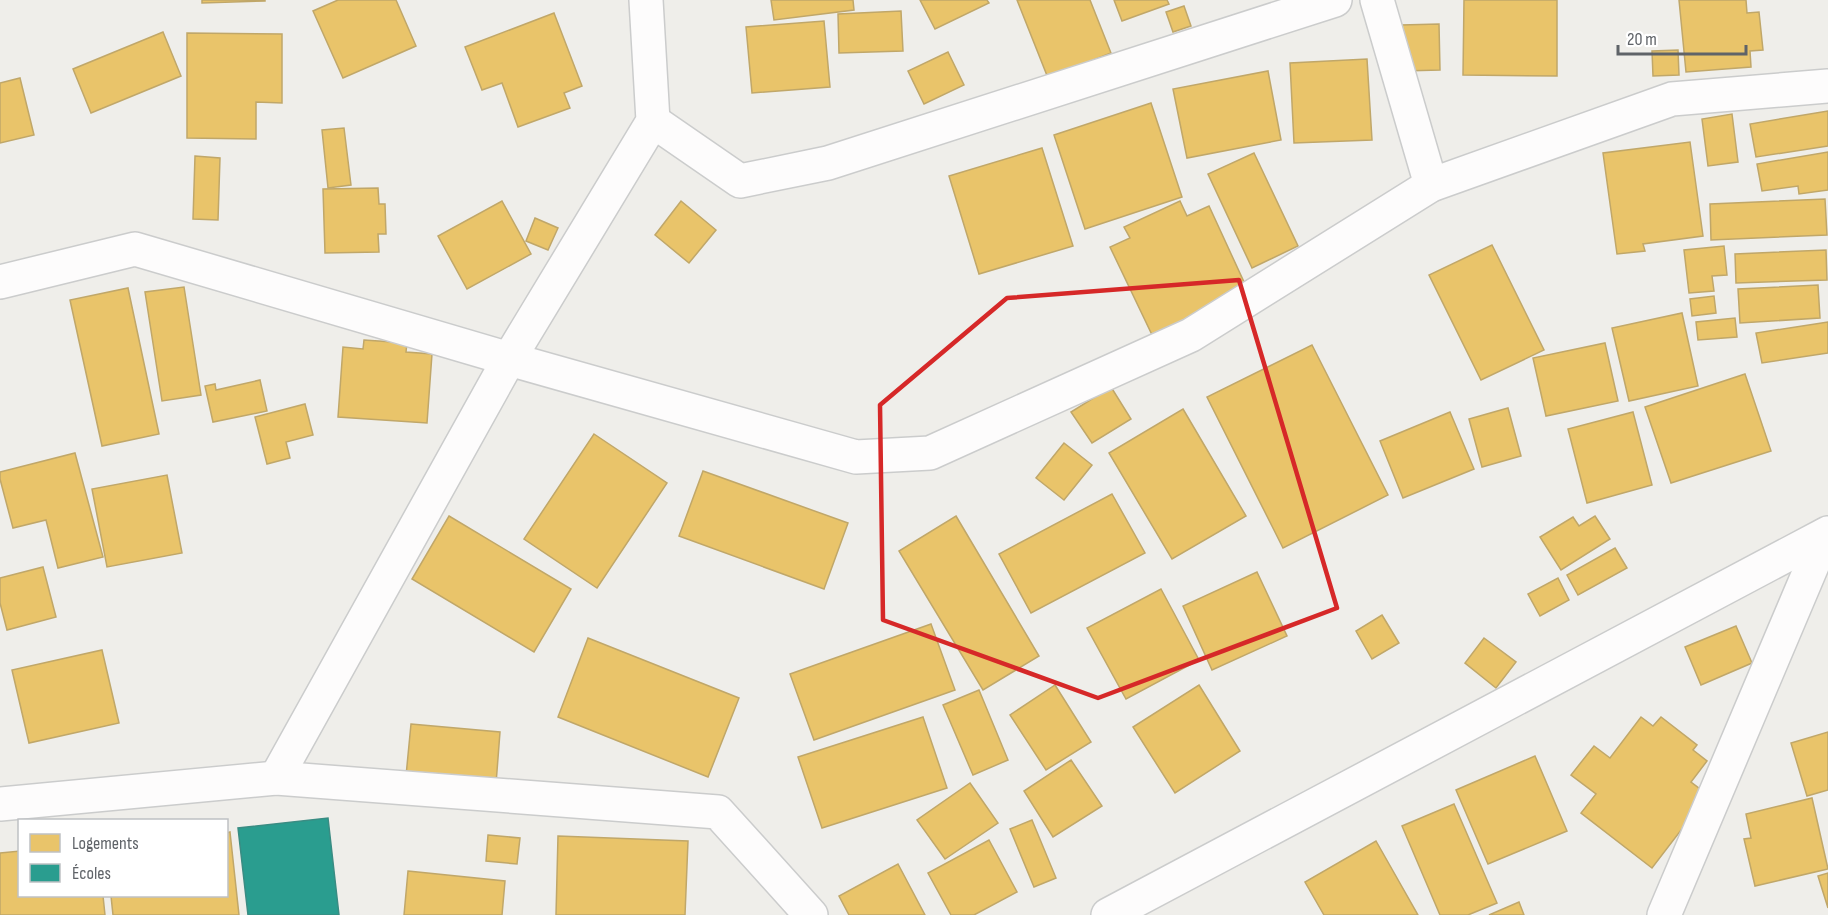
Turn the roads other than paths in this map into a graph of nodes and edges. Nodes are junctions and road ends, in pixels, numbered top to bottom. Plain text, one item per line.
1 (646, 0) edge
2 (1335, 0) edge
3 (1377, 0) edge
4 (1828, 86) edge
5 (653, 121) junction
6 (1431, 185) junction
7 (0, 282) edge
8 (509, 359) junction
9 (1826, 534) edge
10 (276, 778) junction
11 (0, 804) edge
12 (811, 915) edge
13 (1108, 915) edge
14 (1664, 915) edge

1 - 5 street
2 - 5 street
3 - 6 street
4 - 6 street
5 - 8 street
6 - 8 street
7 - 8 street
8 - 10 street
9 - 13 street
9 - 14 street
10 - 11 street
10 - 12 street

